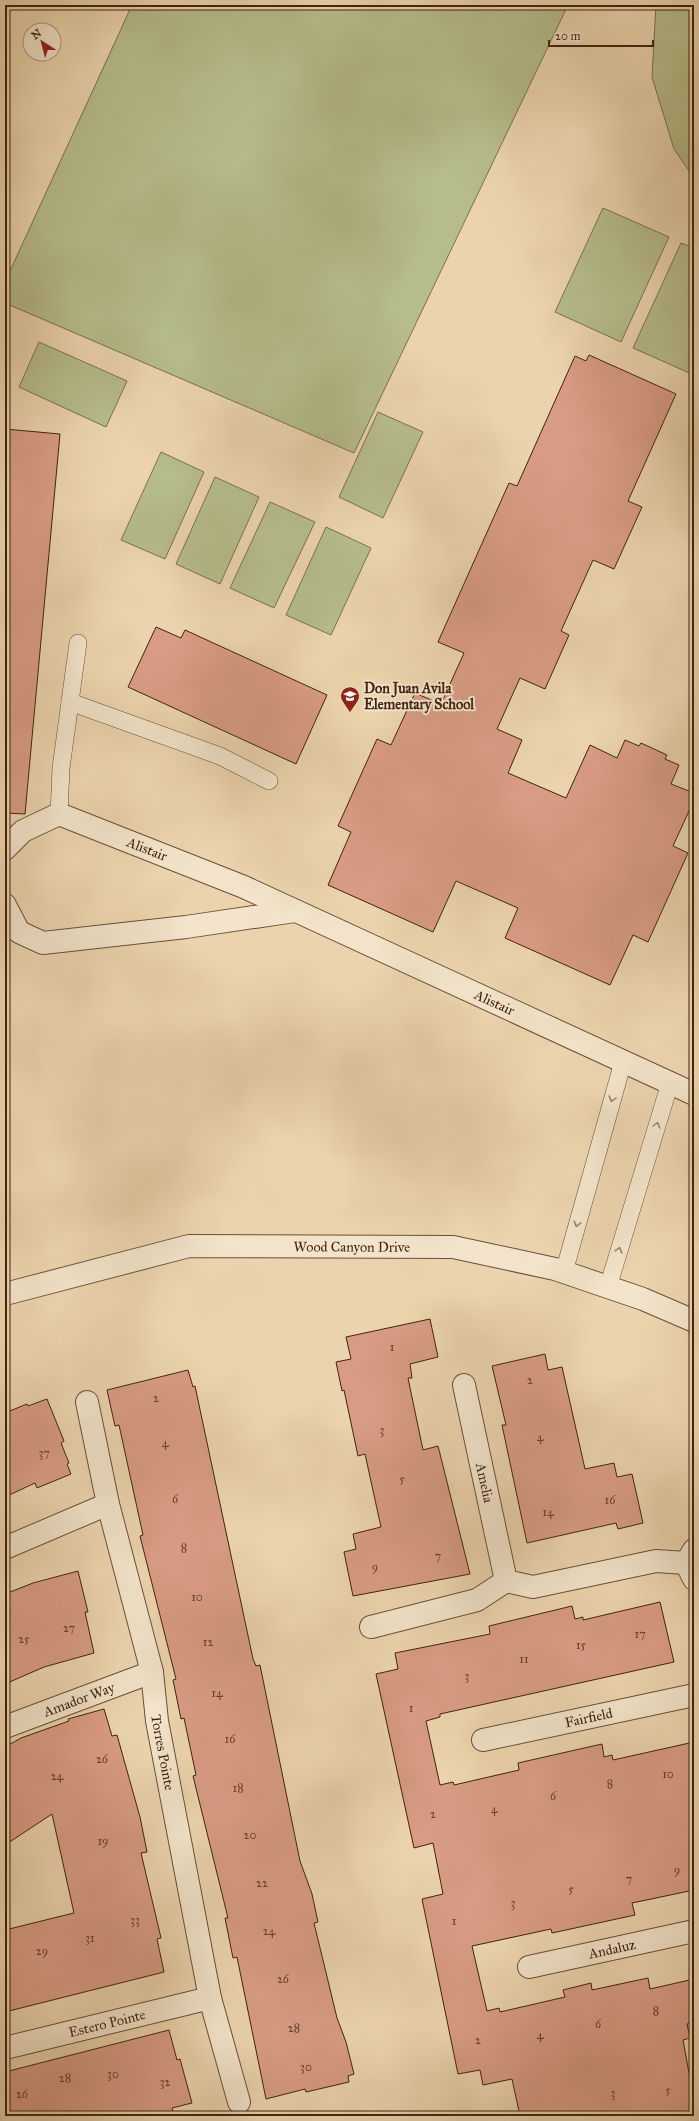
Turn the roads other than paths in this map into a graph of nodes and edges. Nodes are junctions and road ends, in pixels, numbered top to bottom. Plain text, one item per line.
1 (78, 643) dead end
2 (70, 702) junction
3 (269, 781) dead end
4 (59, 814) junction
5 (5, 849) edge
6 (5, 905) edge
7 (295, 911) junction
8 (623, 1062) junction
9 (670, 1083) junction
10 (694, 1094) edge
11 (564, 1272) junction
12 (608, 1287) junction
13 (5, 1294) edge
14 (694, 1321) edge
15 (464, 1385) dead end
16 (88, 1402) dead end
17 (108, 1504) junction
18 (5, 1548) edge
19 (691, 1564) edge
20 (506, 1581) junction
21 (371, 1627) dead end
22 (152, 1672) junction
23 (694, 1695) edge
24 (5, 1727) edge
25 (483, 1740) dead end
26 (694, 1931) edge
27 (529, 1967) dead end
28 (210, 1998) junction
29 (5, 2048) edge
30 (239, 2102) dead end

1 - 2 lane
2 - 3 lane
2 - 4 lane
4 - 5 street
4 - 7 street, Alistair
6 - 7 street
7 - 8 street, Alistair
8 - 9 street, Alistair
8 -> 11 lane
9 - 10 street, Alistair
12 -> 9 lane
11 - 12 street, Wood Canyon Drive
11 - 13 street, Wood Canyon Drive
12 - 14 street, Wood Canyon Drive
15 - 20 street, Amelia
16 - 17 street, Torres Pointe
17 - 18 street
17 - 22 street, Torres Pointe
19 - 20 street
20 - 21 street
22 - 24 street, Amador Way
22 - 28 street, Torres Pointe
23 - 25 street, Fairfield
26 - 27 street, Andaluz
28 - 29 street, Estero Pointe
28 - 30 street, Torres Pointe

